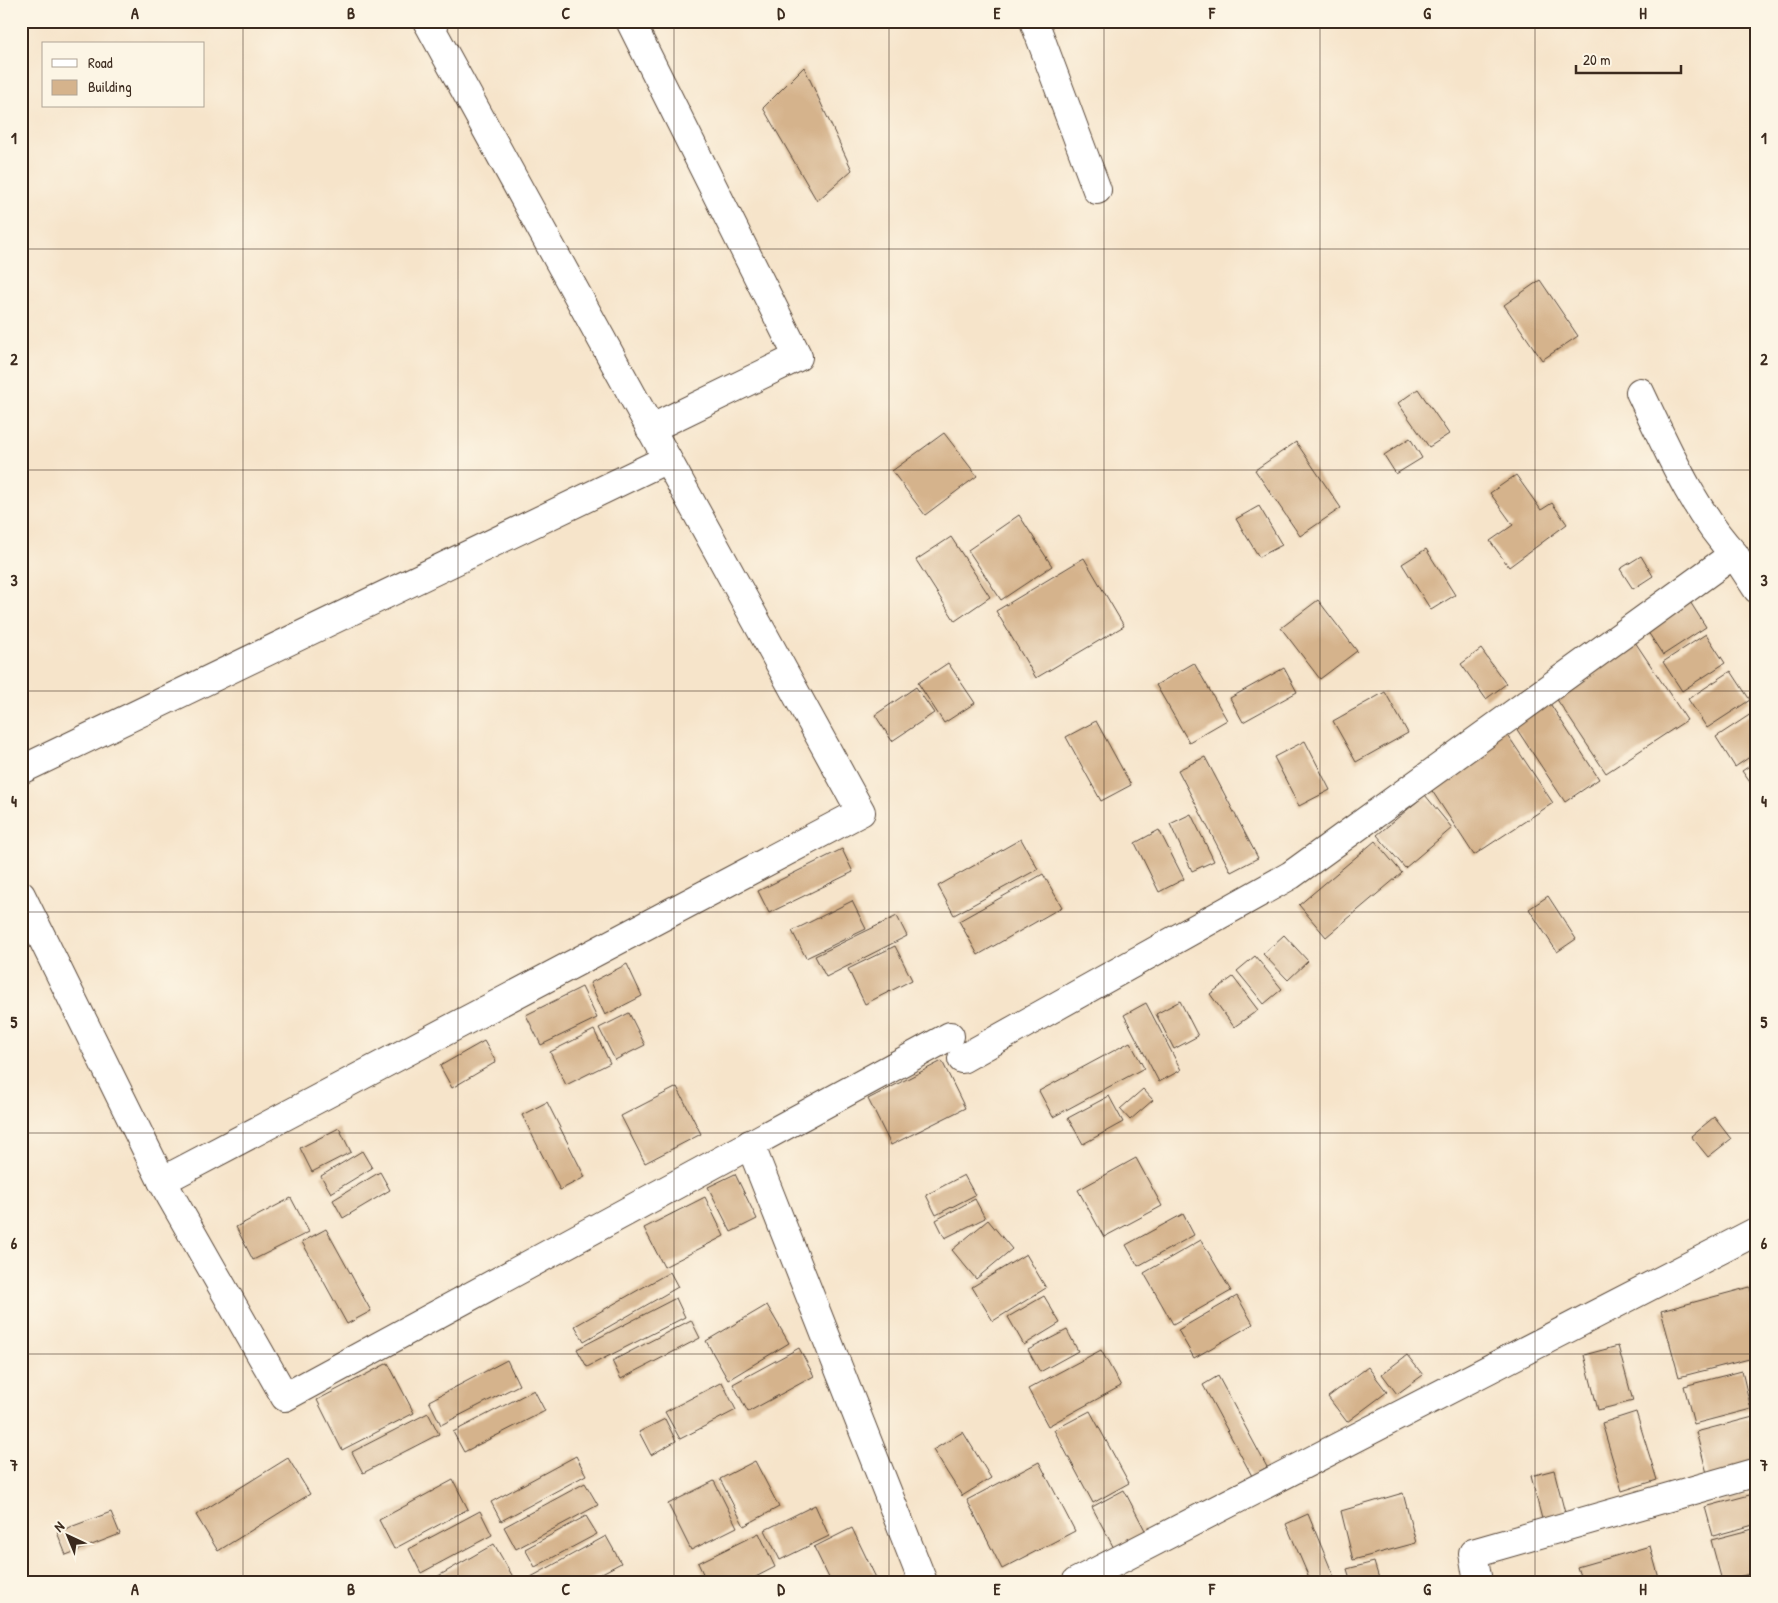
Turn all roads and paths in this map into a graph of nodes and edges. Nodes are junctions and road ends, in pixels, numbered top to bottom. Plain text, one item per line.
1 (427, 21) edge
2 (630, 21) edge
3 (1034, 21) edge
4 (1097, 190) dead end
5 (1640, 392) dead end
6 (650, 429) junction
7 (667, 460) junction
8 (1734, 554) junction
9 (1757, 589) edge
10 (21, 770) edge
11 (21, 895) edge
12 (750, 1144) junction
13 (162, 1181) junction
14 (1757, 1231) edge
15 (1757, 1472) edge
16 (923, 1582) edge
17 (1076, 1582) edge
18 (1478, 1582) edge

1 - 6 street
2 - 6 street
3 - 4 street
5 - 8 street
6 - 7 street
7 - 10 street
7 - 13 street
8 - 9 street
8 - 12 street
11 - 13 street
12 - 13 street
12 - 16 street
14 - 17 street
15 - 18 street

